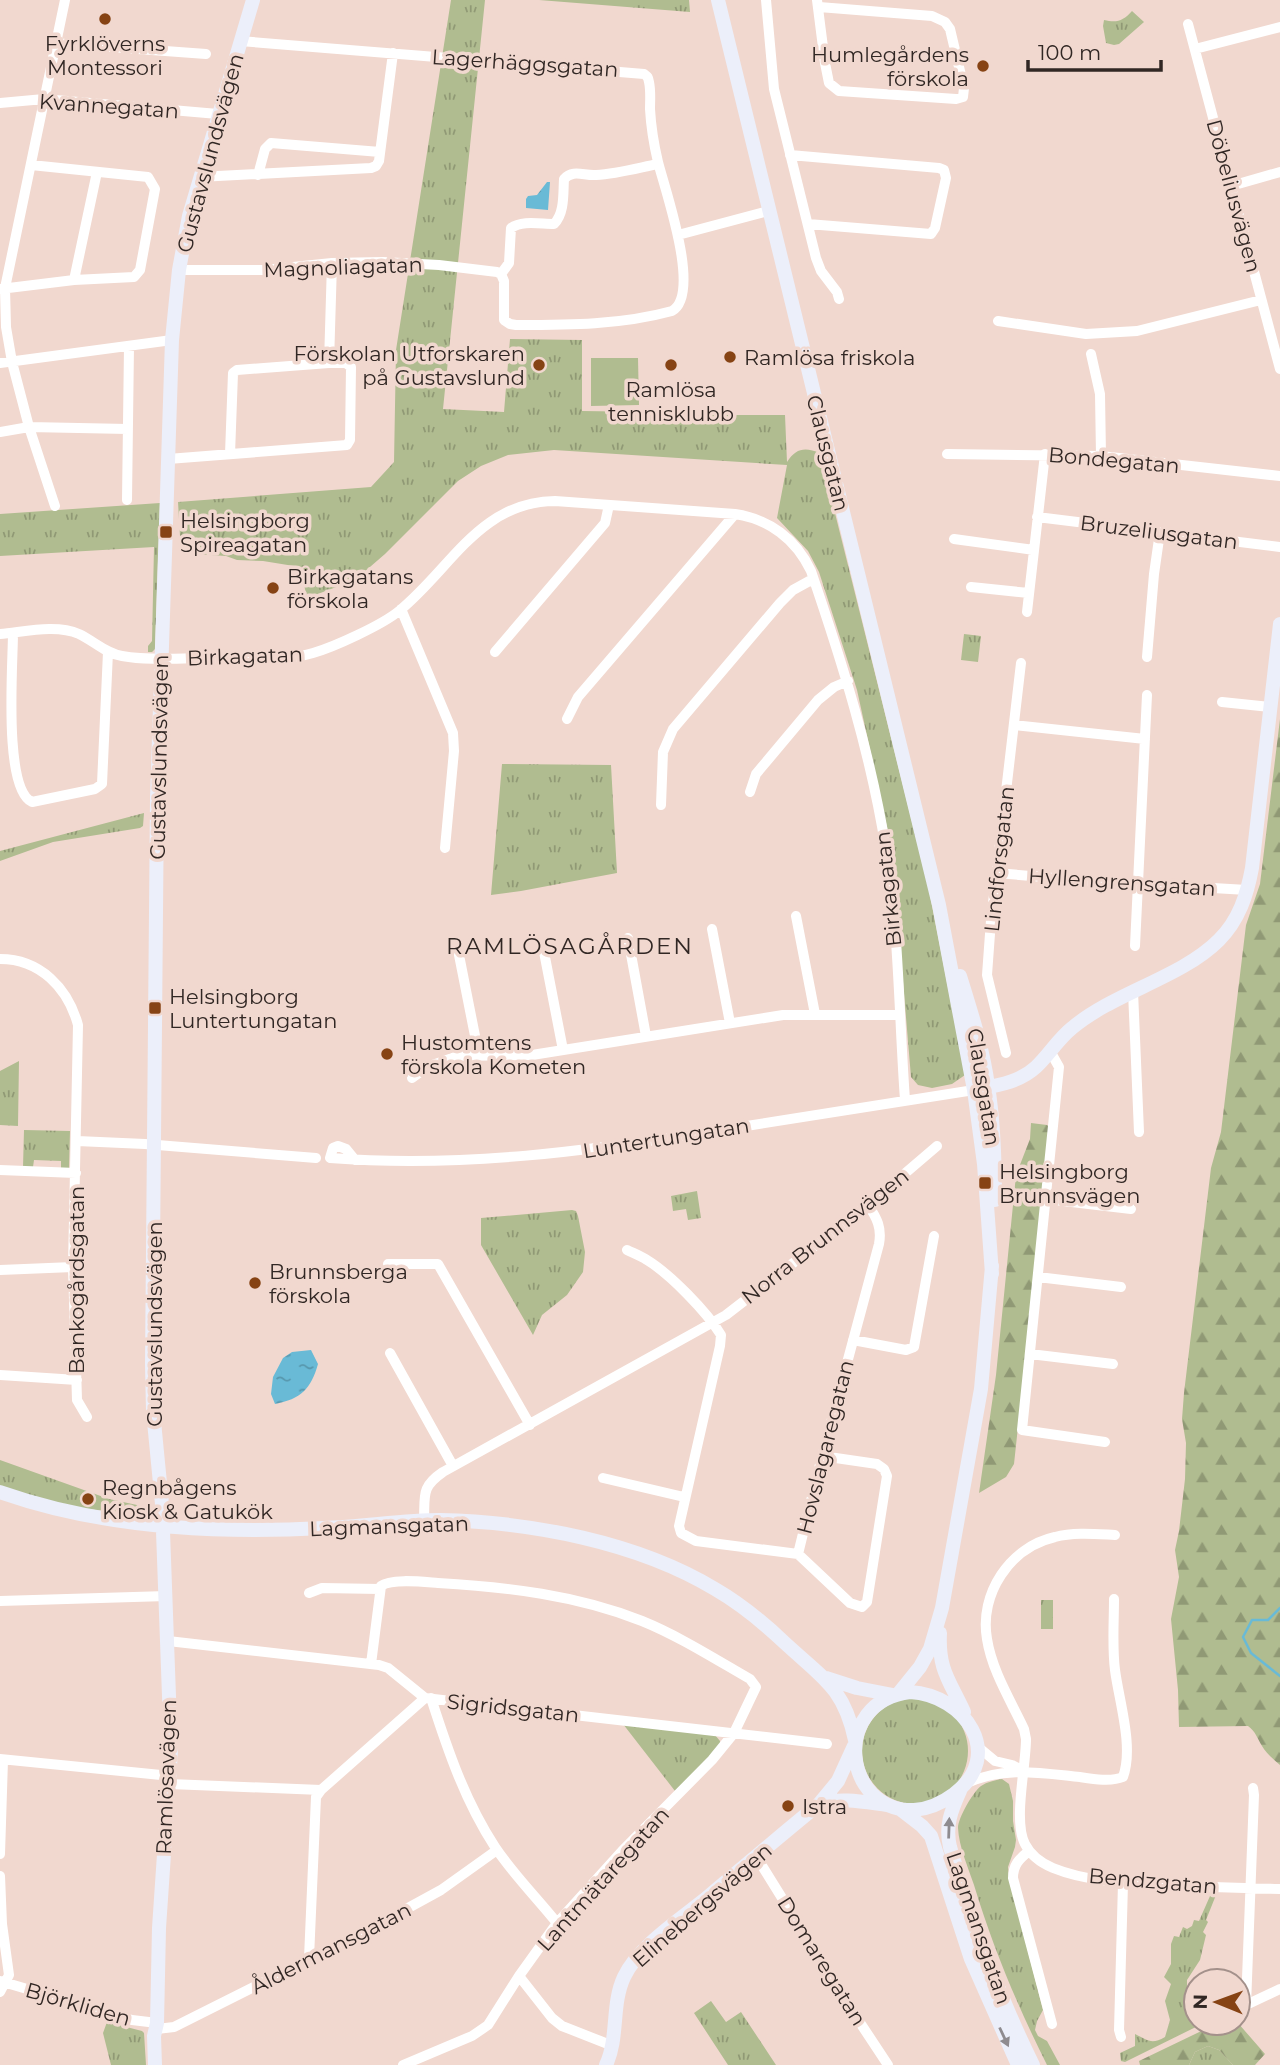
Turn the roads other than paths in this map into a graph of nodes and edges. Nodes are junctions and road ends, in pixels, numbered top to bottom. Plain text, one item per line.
1 (65, 0) edge
2 (253, 0) edge
3 (718, 0) edge
4 (766, 0) edge
5 (818, 4) edge
6 (1188, 24) dead end
7 (1280, 27) edge
8 (240, 41) junction
9 (56, 43) junction
10 (1195, 49) junction
11 (394, 53) junction
12 (206, 54) dead end
13 (44, 99) junction
14 (0, 103) edge
15 (218, 114) junction
16 (380, 152) junction
17 (790, 155) junction
18 (659, 164) junction
19 (31, 165) junction
20 (97, 172) junction
21 (1280, 172) edge
22 (258, 175) junction
23 (199, 177) junction
24 (1231, 186) junction
25 (768, 211) junction
26 (807, 224) junction
27 (678, 235) junction
28 (332, 263) junction
29 (179, 271) junction
30 (501, 274) junction
31 (74, 281) junction
32 (3, 288) edge
33 (839, 299) dead end
34 (1261, 300) junction
35 (1280, 317) edge
36 (1267, 320) junction
37 (998, 321) dead end
38 (172, 340) junction
39 (129, 346) junction
40 (1091, 354) dead end
41 (6, 362) edge
42 (329, 363) junction
43 (1280, 369) edge
44 (29, 427) junction
45 (128, 429) junction
46 (0, 432) edge
47 (230, 454) junction
48 (947, 454) dead end
49 (1045, 454) junction
50 (1101, 456) junction
51 (168, 459) junction
52 (1280, 476) edge
53 (127, 500) dead end
54 (609, 505) junction
55 (55, 506) dead end
56 (735, 514) junction
57 (1038, 517) junction
58 (1160, 532) junction
59 (954, 539) dead end
60 (1280, 547) edge
61 (1034, 550) junction
62 (813, 579) junction
63 (971, 587) dead end
64 (1029, 593) junction
65 (401, 609) junction
66 (1027, 612) dead end
67 (1280, 624) edge
68 (13, 633) junction
69 (0, 634) edge
70 (108, 652) junction
71 (495, 652) dead end
72 (1147, 657) dead end
73 (162, 659) junction
74 (1021, 663) dead end
75 (848, 681) junction
76 (1147, 695) dead end
77 (1222, 702) dead end
78 (1270, 707) junction
79 (567, 719) dead end
80 (1014, 725) junction
81 (1145, 739) junction
82 (750, 792) dead end
83 (661, 805) dead end
84 (445, 848) dead end
85 (997, 873) junction
86 (1138, 883) junction
87 (1247, 890) junction
88 (939, 905) junction
89 (796, 916) dead end
90 (712, 929) dead end
91 (628, 938) dead end
92 (1135, 946) dead end
93 (544, 952) dead end
94 (459, 955) dead end
95 (0, 959) edge
96 (1133, 990) junction
97 (815, 1014) junction
98 (900, 1015) junction
99 (730, 1023) junction
100 (646, 1036) junction
101 (563, 1050) junction
102 (1050, 1051) junction
103 (1006, 1053) dead end
104 (478, 1056) junction
105 (412, 1078) dead end
106 (989, 1087) junction
107 (974, 1090) junction
108 (905, 1100) junction
109 (1139, 1132) dead end
110 (77, 1142) junction
111 (155, 1145) junction
112 (937, 1146) dead end
113 (316, 1158) dead end
114 (355, 1160) dead end
115 (0, 1170) edge
116 (76, 1173) junction
117 (1046, 1199) junction
118 (868, 1205) junction
119 (1131, 1209) dead end
120 (934, 1236) dead end
121 (627, 1250) dead end
122 (388, 1264) dead end
123 (73, 1266) junction
124 (0, 1270) edge
125 (992, 1273) junction
126 (1038, 1277) junction
127 (1121, 1287) dead end
128 (712, 1323) junction
129 (853, 1340) junction
130 (390, 1353) dead end
131 (1030, 1354) junction
132 (1113, 1364) dead end
133 (0, 1375) edge
134 (77, 1381) junction
135 (87, 1417) dead end
136 (530, 1424) junction
137 (1105, 1442) dead end
138 (822, 1456) junction
139 (453, 1466) junction
140 (603, 1478) dead end
141 (0, 1492) edge
142 (684, 1497) junction
143 (424, 1520) junction
144 (163, 1525) junction
145 (1115, 1535) dead end
146 (798, 1554) junction
147 (380, 1589) junction
148 (309, 1593) dead end
149 (167, 1596) junction
150 (1114, 1599) dead end
151 (0, 1601) edge
152 (942, 1608) junction
153 (168, 1641) junction
154 (371, 1664) junction
155 (824, 1677) junction
156 (896, 1694) junction
157 (428, 1698) junction
158 (969, 1723) junction
159 (734, 1733) junction
160 (855, 1743) junction
161 (827, 1744) dead end
162 (977, 1746) junction
163 (2, 1760) edge
164 (1024, 1771) junction
165 (170, 1780) junction
166 (964, 1786) junction
167 (1253, 1788) dead end
168 (321, 1790) junction
169 (819, 1804) junction
170 (895, 1807) junction
171 (497, 1850) junction
172 (1029, 1851) junction
173 (0, 1854) edge
174 (756, 1856) junction
175 (0, 1876) edge
176 (1123, 1882) junction
177 (1250, 1888) junction
178 (1280, 1889) edge
179 (557, 1923) junction
180 (309, 1958) junction
181 (519, 1976) junction
182 (2, 1986) edge
183 (1280, 1989) edge
184 (1052, 2024) dead end
185 (157, 2026) junction
186 (1121, 2037) dead end
187 (613, 2046) junction
188 (155, 2065) edge
189 (161, 2065) edge
190 (403, 2065) edge
191 (606, 2065) edge
192 (888, 2065) edge
193 (1018, 2065) edge
194 (1033, 2065) edge

1 - 9 street
2 - 8 street, Gustavslundsvägen
3 - 25 street, Clausgatan
4 - 17 street
5 - 5 street
6 - 10 street, Döbeliusvägen
7 - 10 street
8 - 11 street, Lagerhäggsgatan
8 - 15 street, Gustavslundsvägen
9 - 12 street
9 - 13 street
10 - 24 street, Döbeliusvägen
11 - 16 street
11 - 18 street, Lagerhäggsgatan
13 - 14 street, Kvannegatan
13 - 15 street, Kvannegatan
13 - 19 street
15 - 23 street, Gustavslundsvägen
16 - 22 street
16 - 22 street
17 - 26 street
17 - 26 street
18 - 27 street, Lagerhäggsgatan
18 - 30 street
19 - 20 street
19 - 32 street
20 - 31 street
20 - 31 street
21 - 24 street
22 - 23 street
23 - 29 street, Gustavslundsvägen
24 - 34 street, Döbeliusvägen
25 - 27 street
25 - 88 street, Clausgatan
26 - 33 street
27 - 30 street
28 - 29 street, Magnoliagatan
28 - 30 street, Magnoliagatan
28 - 42 street
29 - 38 street, Gustavslundsvägen
31 - 32 street
32 - 41 street
34 - 36 street, Döbeliusvägen
34 - 37 street
35 - 36 street
36 - 43 street, Döbeliusvägen
38 - 39 street
38 - 51 street, Gustavslundsvägen
39 - 41 street
39 - 45 street
40 - 50 street
41 - 44 street
42 - 47 street
42 - 47 street
44 - 45 street
44 - 46 street
44 - 55 street
45 - 53 street
47 - 51 street
48 - 49 street, Bondegatan
49 - 50 street, Bondegatan
49 - 57 street
50 - 52 street, Bondegatan
51 - 73 street, Gustavslundsvägen
54 - 56 street, Birkagatan
54 - 65 street, Birkagatan
54 - 71 street
56 - 62 street, Birkagatan
56 - 79 street
57 - 58 street, Bruzeliusgatan
57 - 61 street
58 - 60 street, Bruzeliusgatan
58 - 72 street
59 - 61 street
61 - 64 street
62 - 75 street, Birkagatan
62 - 83 street
63 - 64 street
64 - 66 street
65 - 73 street, Birkagatan
65 - 84 street
67 - 78 street
68 - 69 street
68 - 70 street
68 - 70 street
70 - 73 street, Birkagatan
73 - 111 street, Gustavslundsvägen
74 - 80 street, Lindforsgatan
75 - 82 street
75 - 98 street, Birkagatan
76 - 81 street
77 - 78 street
78 - 87 street
80 - 81 street
80 - 85 street, Lindforsgatan
81 - 86 street
85 - 86 street, Hyllengrensgatan
85 - 103 street, Lindforsgatan
86 - 87 street, Hyllengrensgatan
86 - 92 street
87 - 96 street
88 - 106 street, Clausgatan
88 - 107 street, Clausgatan
89 - 97 street
90 - 99 street
91 - 100 street
93 - 101 street
94 - 104 street
95 - 110 street, Bankogårdsgatan
96 - 102 street
96 - 109 street
97 - 98 street
97 - 99 street
98 - 108 street, Birkagatan
99 - 100 street
100 - 101 street
101 - 104 street
102 - 106 street
102 - 117 street
104 - 105 street
106 - 107 street
106 - 125 street, Clausgatan
107 - 108 street, Luntertungatan
107 - 125 street, Clausgatan
108 - 114 street, Luntertungatan
110 - 111 street
110 - 116 street, Bankogårdsgatan
111 - 113 street
111 - 144 street, Gustavslundsvägen
112 - 118 street, Norra Brunnsvägen
115 - 116 street
116 - 123 street, Bankogårdsgatan
117 - 119 street
117 - 126 street
118 - 128 street, Norra Brunnsvägen
118 - 129 street, Hovslagaregatan
120 - 129 street, Hovslagaregatan
121 - 128 street
122 - 136 street
123 - 124 street
123 - 134 street, Bankogårdsgatan
125 - 152 street, Clausgatan
126 - 127 street
126 - 131 street
128 - 136 street, Norra Brunnsvägen
128 - 142 street
129 - 138 street, Hovslagaregatan
130 - 139 street
131 - 132 street
131 - 137 street
133 - 134 street
134 - 135 street, Bankogårdsgatan
136 - 139 street, Norra Brunnsvägen
138 - 146 street, Hovslagaregatan
138 - 146 street
139 - 143 street, Norra Brunnsvägen
140 - 142 street
141 - 144 street, Lagmansgatan
142 - 146 street
143 - 144 street, Lagmansgatan
143 - 155 street, Lagmansgatan
144 - 149 street, Ramlösavägen
145 - 164 street
147 - 148 street
147 - 154 street
147 - 159 street, Lantmätaregatan
149 - 151 street
149 - 153 street, Ramlösavägen
150 - 164 street
152 - 156 street, Clausgatan
152 - 158 street, Clausgatan
153 - 154 street, Sigridsgatan
153 - 165 street, Ramlösavägen
154 - 157 street, Sigridsgatan
155 - 156 street, Lagmansgatan
155 - 160 street, Lagmansgatan
156 - 158 street
156 - 160 street
157 - 159 street, Sigridsgatan
157 - 168 street
157 - 171 street
158 - 162 street
159 - 161 street, Sigridsgatan
159 - 179 street, Lantmätaregatan
160 - 169 street, Elinebergsvägen
160 - 170 street
162 - 164 street
162 - 166 street
163 - 165 street
163 - 173 street
164 - 166 street
164 - 172 street
165 - 168 street
165 - 185 street, Ramlösavägen
166 - 170 street
194 -> 166 street, Lagmansgatan
167 - 177 street
168 - 180 street
169 - 170 street
169 - 174 street, Elinebergsvägen
170 -> 193 street, Lagmansgatan
171 - 179 street
171 - 180 street, Åldermansgatan
172 - 176 street, Bendzgatan
172 - 184 street
174 - 187 street, Elinebergsvägen
174 - 192 street, Domaregatan
175 - 182 street
176 - 177 street, Bendzgatan
176 - 186 street
177 - 178 street, Bendzgatan
177 - 183 street
179 - 181 street, Lantmätaregatan
180 - 185 street, Åldermansgatan
181 - 187 street
181 - 190 street, Lantmätaregatan
182 - 185 street, Björkliden
185 - 188 street, Ramlösavägen
185 - 189 street, Ramlösavägen
187 - 191 street, Elinebergsvägen

